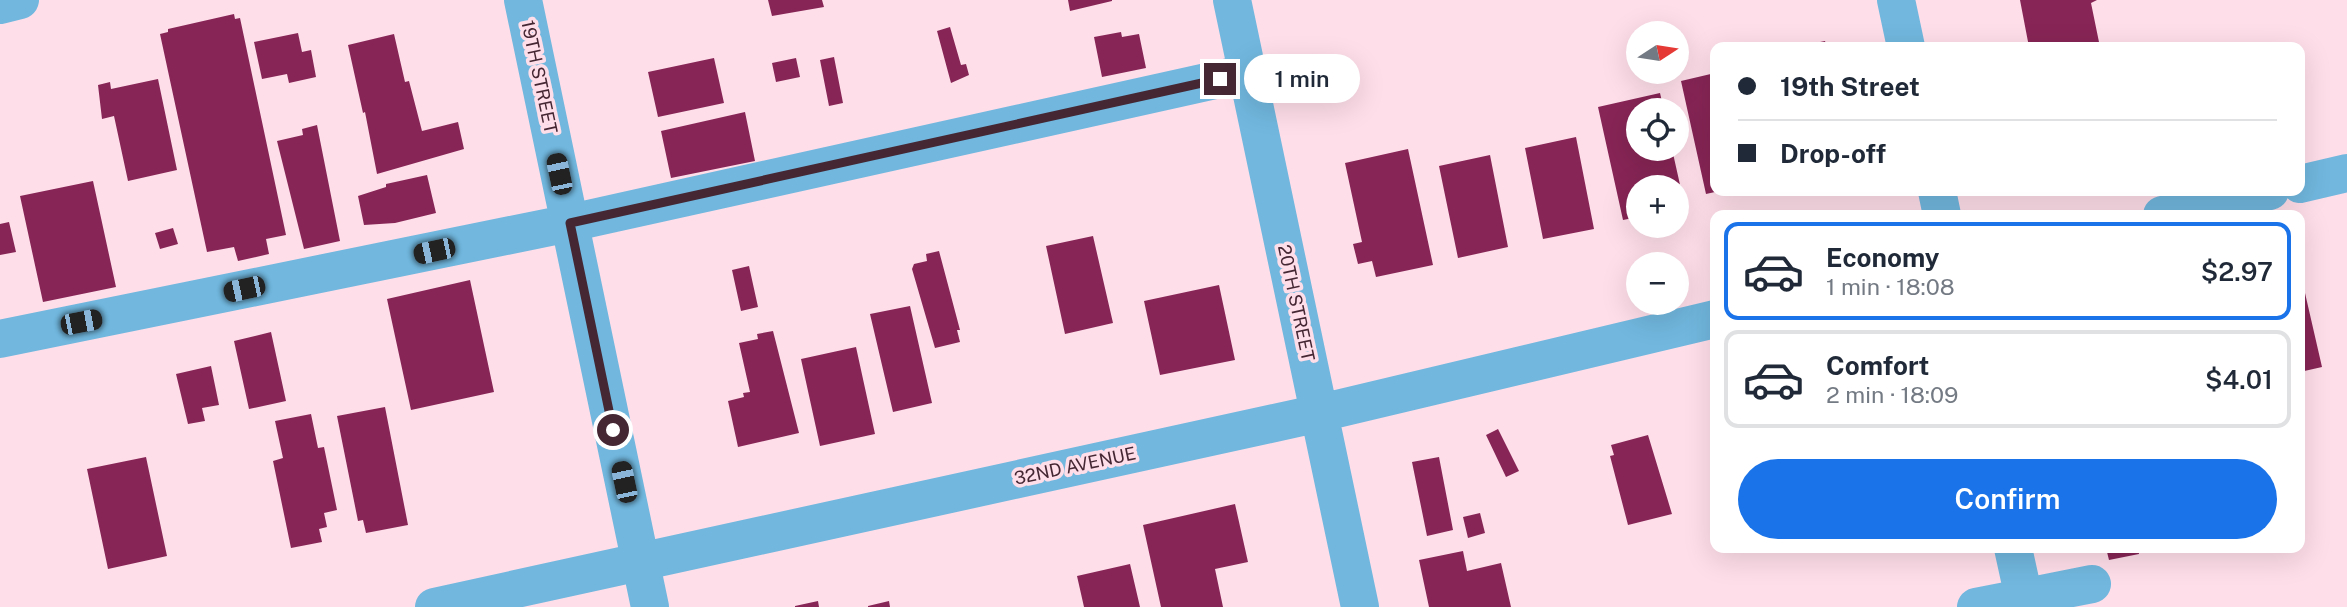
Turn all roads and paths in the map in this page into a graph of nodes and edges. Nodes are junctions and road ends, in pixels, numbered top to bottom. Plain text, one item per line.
1 (20, 0) edge
2 (523, 0) edge
3 (1232, 0) edge
4 (1896, 0) edge
5 (0, 5) edge
6 (1905, 42) edge
7 (1247, 73) junction
8 (2347, 173) edge
9 (2305, 183) edge
10 (2248, 196) edge
11 (2184, 210) edge
12 (570, 223) junction
13 (1710, 320) edge
14 (0, 339) edge
15 (1320, 413) junction
16 (2014, 553) edge
17 (641, 560) junction
18 (2092, 583) dead end
19 (2025, 601) edge
20 (434, 607) edge
21 (650, 607) edge
22 (1360, 607) edge
23 (1976, 607) edge

1 - 5 street
2 - 12 street, 19TH STREET
3 - 7 street, 20TH STREET
4 - 6 street
7 - 12 street
7 - 15 street, 20TH STREET
8 - 9 street
10 - 11 street
12 - 14 street
12 - 17 street, 19TH STREET
13 - 15 street, 32ND AVENUE
15 - 17 street, 32ND AVENUE
15 - 22 street, 20TH STREET
16 - 19 street
17 - 20 street, 32ND AVENUE
17 - 21 street, 19TH STREET
18 - 19 street
19 - 23 street

